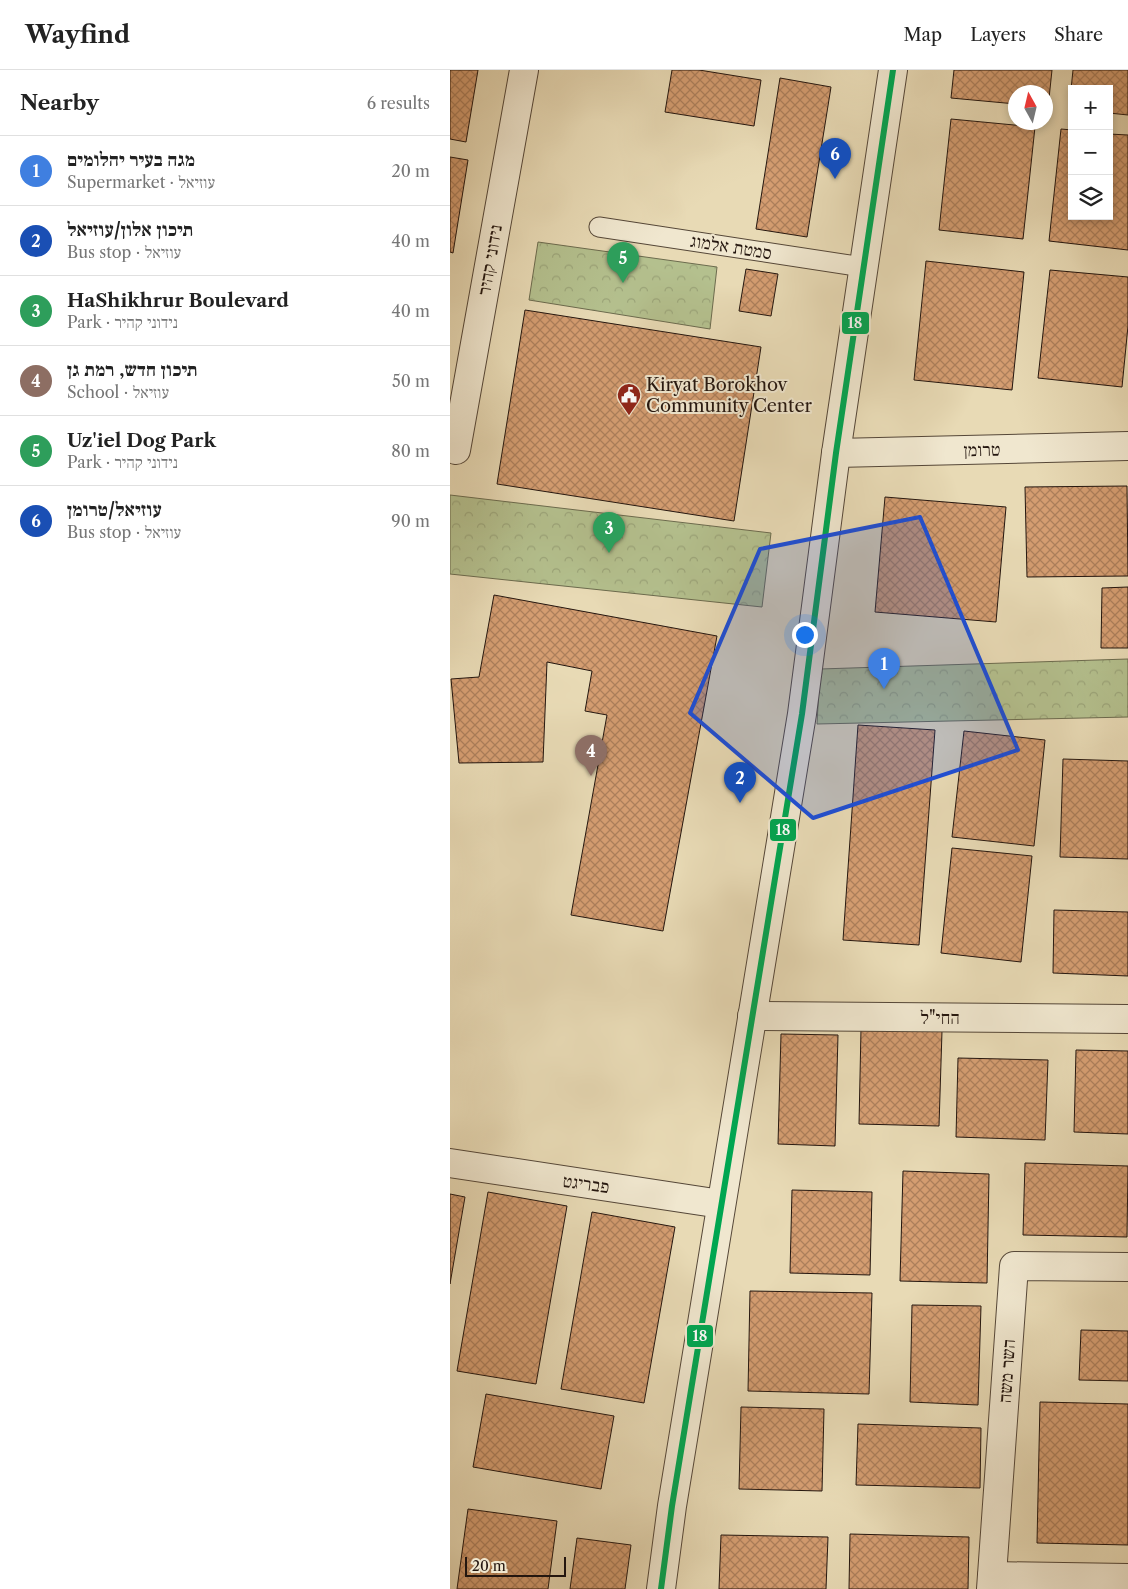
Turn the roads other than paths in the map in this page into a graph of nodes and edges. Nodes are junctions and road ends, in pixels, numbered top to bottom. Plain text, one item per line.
1 (524, 70) edge
2 (893, 70) edge
3 (599, 227) dead end
4 (864, 267) junction
5 (1128, 446) edge
6 (456, 450) dead end
7 (836, 453) junction
8 (752, 1016) junction
9 (1128, 1020) edge
10 (450, 1163) edge
11 (721, 1204) junction
12 (1128, 1267) edge
13 (1128, 1578) edge
14 (992, 1583) edge
15 (661, 1589) edge

1 - 6 street, נידוני קהיר
2 - 4 street
3 - 4 lane, סמטת אלמוג
4 - 7 street
5 - 7 street, טרומן
7 - 8 street
8 - 9 street, החי"ל
8 - 11 street
10 - 11 street, פבריגט
11 - 15 street
12 - 14 street, השר משה
13 - 14 street

